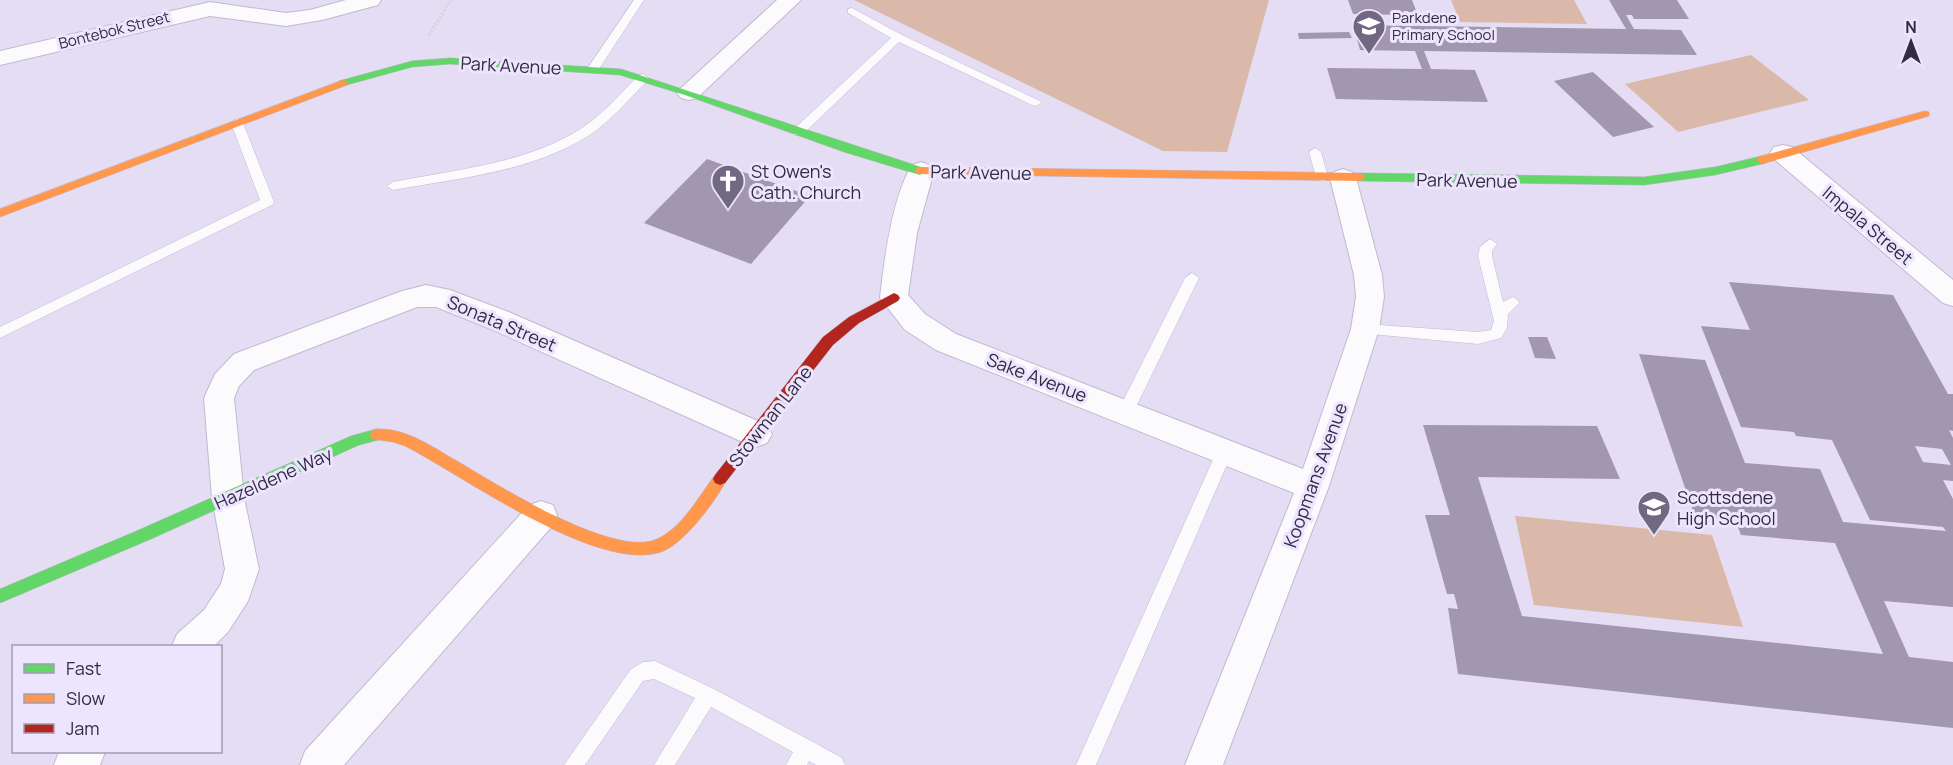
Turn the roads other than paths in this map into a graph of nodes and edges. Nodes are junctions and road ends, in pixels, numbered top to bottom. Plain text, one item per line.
1 (623, 0) edge
2 (790, 0) edge
3 (360, 1) edge
4 (638, 2) edge
5 (852, 11) dead end
6 (898, 37) junction
7 (0, 58) edge
8 (593, 69) junction
9 (643, 78) junction
10 (689, 93) junction
11 (1036, 102) dead end
12 (1925, 114) dead end
13 (237, 123) junction
14 (798, 132) junction
15 (1315, 153) dead end
16 (1783, 153) junction
17 (921, 171) junction
18 (1333, 177) junction
19 (393, 186) dead end
20 (0, 213) edge
21 (1490, 244) dead end
22 (1192, 278) dead end
23 (1953, 296) edge
24 (894, 298) junction
25 (1513, 302) dead end
26 (1500, 319) junction
27 (1365, 329) junction
28 (0, 333) edge
29 (1126, 411) junction
30 (756, 434) junction
31 (1224, 453) junction
32 (1313, 486) junction
33 (228, 498) junction
34 (541, 515) junction
35 (657, 547) joint
36 (0, 596) edge
37 (191, 645) edge
38 (708, 695) junction
39 (85, 753) edge
40 (801, 757) edge
41 (73, 765) edge
42 (319, 765) edge
43 (574, 765) edge
44 (664, 765) edge
45 (835, 765) edge
46 (1086, 765) edge
47 (1204, 765) edge

1 - 4 lane
2 - 10 street
3 - 7 street, Bontebok Street
4 - 8 lane
5 - 6 lane
6 - 11 lane
6 - 14 lane
8 - 9 street, Park Avenue
8 - 13 street, Park Avenue
9 - 10 street, Park Avenue
9 - 19 lane
10 - 14 street, Park Avenue
12 - 16 street, Park Avenue
13 - 20 street, Park Avenue
13 - 28 lane
14 - 17 street, Park Avenue
15 - 18 lane
16 - 18 street, Park Avenue
16 - 23 street, Impala Street
17 - 18 street, Park Avenue
17 - 24 street
18 - 27 street, Koopmans Avenue
21 - 26 lane
22 - 29 lane
24 - 29 street, Sake Avenue
24 - 30 street, Stowman Lane
25 - 26 lane
26 - 27 lane
27 - 32 street, Koopmans Avenue
29 - 31 street, Sake Avenue
30 - 33 street, Sonata Street
30 - 35 street, Stowman Lane
31 - 32 street, Sake Avenue
31 - 46 lane
32 - 47 street, Koopmans Avenue
33 - 34 street, Hazeldene Way
33 - 36 street, Hazeldene Way
33 - 37 street, Sonata Street
34 - 35 street, Hazeldene Way
34 - 42 street
38 - 40 lane
38 - 43 lane
38 - 44 lane
39 - 41 street
40 - 45 lane

